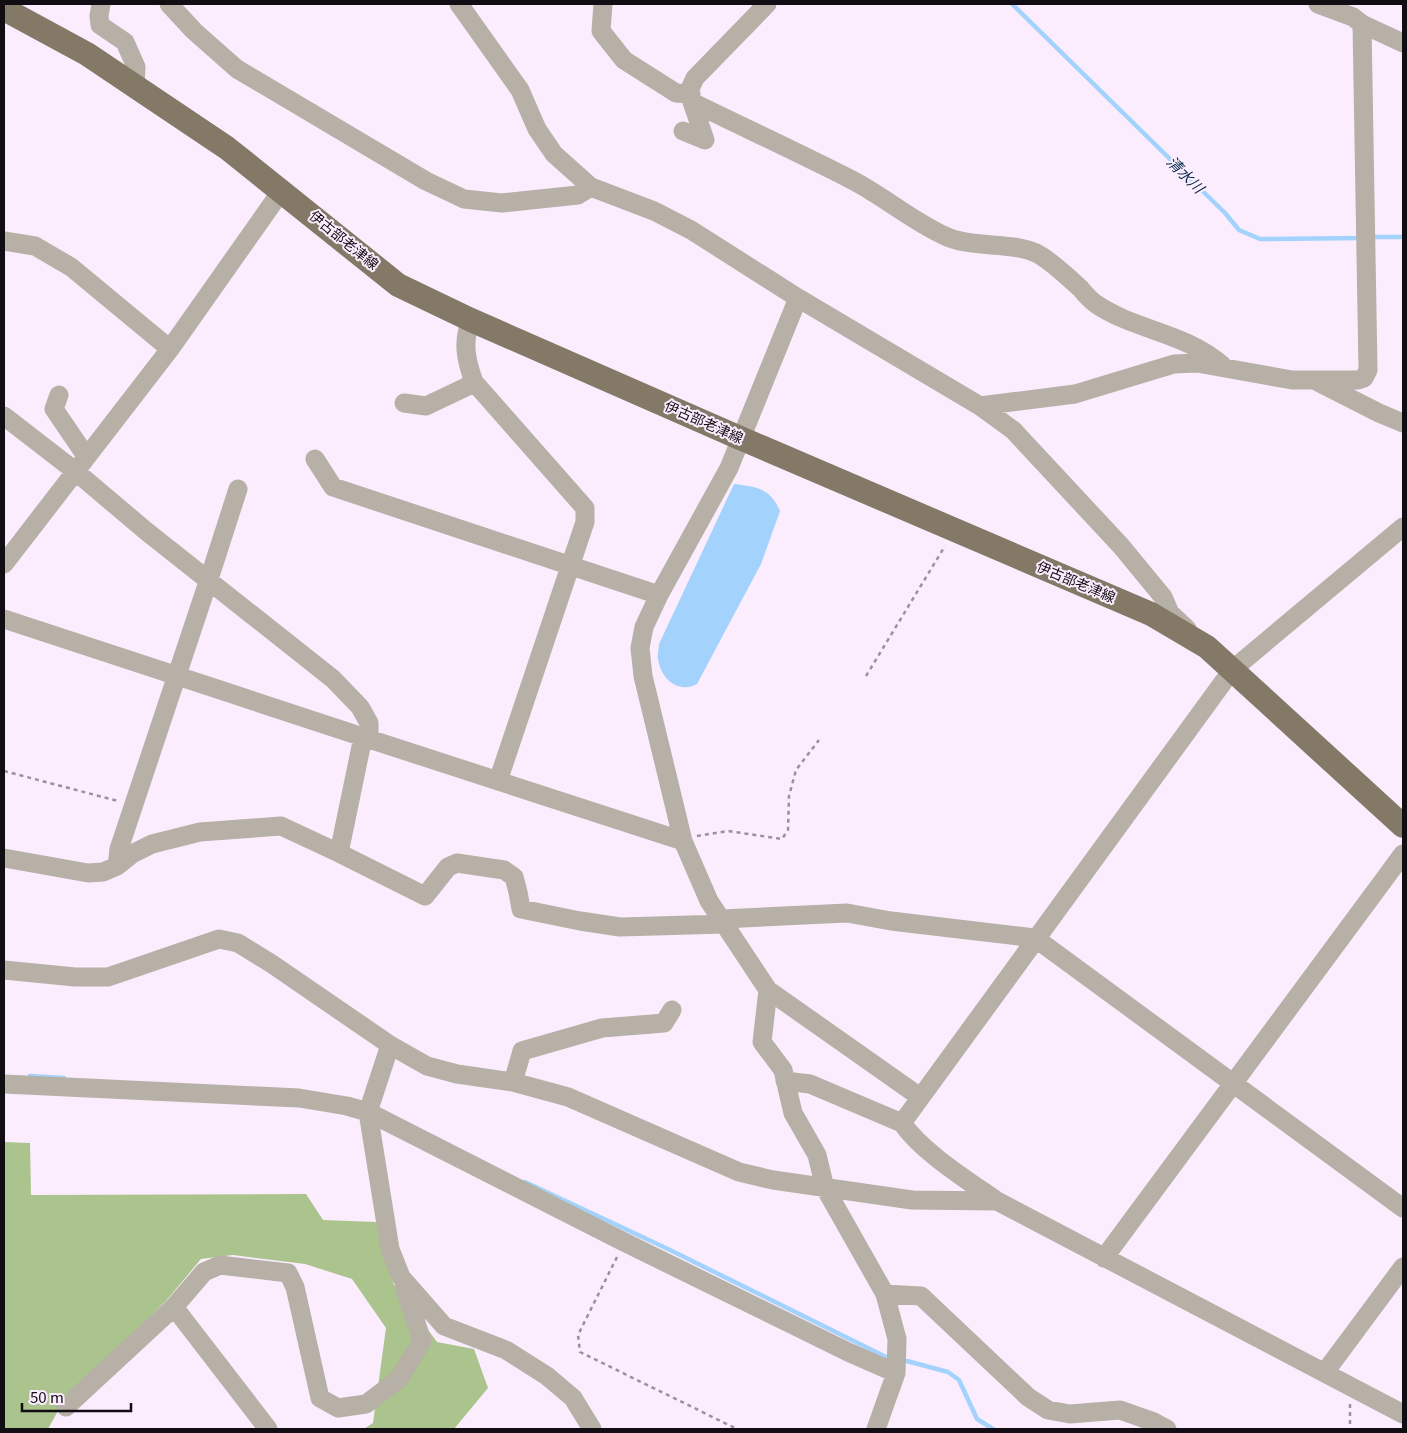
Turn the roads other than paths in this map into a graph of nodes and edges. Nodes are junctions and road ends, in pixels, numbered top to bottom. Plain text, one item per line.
1 (102, 4) edge
2 (459, 4) edge
3 (602, 4) edge
4 (767, 4) edge
5 (1318, 4) edge
6 (172, 5) edge
7 (4, 6) edge
8 (1362, 24) junction
9 (1403, 43) edge
10 (135, 86) junction
11 (691, 98) junction
12 (683, 131) dead end
13 (591, 187) junction
14 (282, 190) junction
15 (4, 241) edge
16 (798, 298) junction
17 (471, 320) junction
18 (170, 349) junction
19 (1224, 368) junction
20 (1315, 381) junction
21 (474, 382) junction
22 (59, 396) dead end
23 (404, 403) dead end
24 (980, 406) junction
25 (4, 416) edge
26 (1403, 423) edge
27 (740, 438) junction
28 (86, 456) junction
29 (315, 459) dead end
30 (75, 471) junction
31 (238, 489) dead end
32 (1403, 527) edge
33 (4, 564) edge
34 (570, 566) junction
35 (209, 579) junction
36 (659, 595) junction
37 (4, 619) edge
38 (1207, 647) junction
39 (1232, 670) junction
40 (176, 676) junction
41 (366, 738) junction
42 (498, 781) junction
43 (1403, 826) edge
44 (683, 841) junction
45 (339, 853) junction
46 (1403, 854) edge
47 (4, 858) edge
48 (117, 866) junction
49 (723, 921) junction
50 (1035, 938) junction
51 (4, 970) edge
52 (768, 990) junction
53 (672, 1010) dead end
54 (390, 1045) junction
55 (785, 1081) junction
56 (513, 1082) junction
57 (1233, 1083) junction
58 (4, 1084) edge
59 (920, 1097) junction
60 (368, 1112) junction
61 (902, 1122) junction
62 (825, 1188) junction
63 (997, 1201) junction
64 (1403, 1208) edge
65 (1104, 1258) junction
66 (1403, 1267) edge
67 (401, 1276) junction
68 (885, 1294) junction
69 (174, 1307) junction
70 (1325, 1372) junction
71 (896, 1373) junction
72 (66, 1407) dead end
73 (1403, 1414) edge
74 (881, 1427) edge
75 (268, 1429) edge
76 (592, 1429) edge
77 (1167, 1429) edge

1 - 10 street
2 - 13 street
3 - 11 street
4 - 11 street
5 - 8 street
6 - 13 street
7 - 10 main road, 伊古部老津線
8 - 9 street
8 - 20 street
10 - 14 main road, 伊古部老津線
11 - 12 street
11 - 19 street
13 - 16 street
14 - 17 main road, 伊古部老津線
14 - 18 street
15 - 18 street
16 - 24 street
16 - 27 street
17 - 21 street
17 - 27 main road, 伊古部老津線
18 - 28 street
19 - 20 street
19 - 24 street
20 - 26 street
21 - 23 street
21 - 34 street
22 - 28 street
24 - 38 street
25 - 30 street
27 - 36 street
27 - 38 main road, 伊古部老津線
28 - 30 street
29 - 34 street
30 - 33 street
30 - 35 street
31 - 35 street
32 - 39 street
34 - 36 street
34 - 42 street
35 - 40 street
35 - 41 street
36 - 44 street
37 - 40 street
38 - 39 main road, 伊古部老津線
39 - 43 main road, 伊古部老津線
39 - 50 street
40 - 41 street
40 - 48 street
41 - 42 street
41 - 45 street
42 - 44 street
44 - 49 street
45 - 48 street
45 - 49 street
46 - 57 street
47 - 48 street
49 - 50 street
49 - 52 street
50 - 57 street
50 - 59 street
51 - 54 street
52 - 55 street
52 - 59 street
53 - 56 street
54 - 56 street
54 - 60 street
55 - 61 street
55 - 62 street
56 - 62 street
57 - 64 street
57 - 65 street
58 - 60 street
59 - 61 street
60 - 67 street
60 - 71 street
61 - 63 street
62 - 63 street
62 - 68 street
63 - 65 street
65 - 70 street
66 - 70 street
67 - 69 street
67 - 76 street
68 - 71 street
68 - 77 street
69 - 72 street
69 - 75 street
70 - 73 street
71 - 74 street

